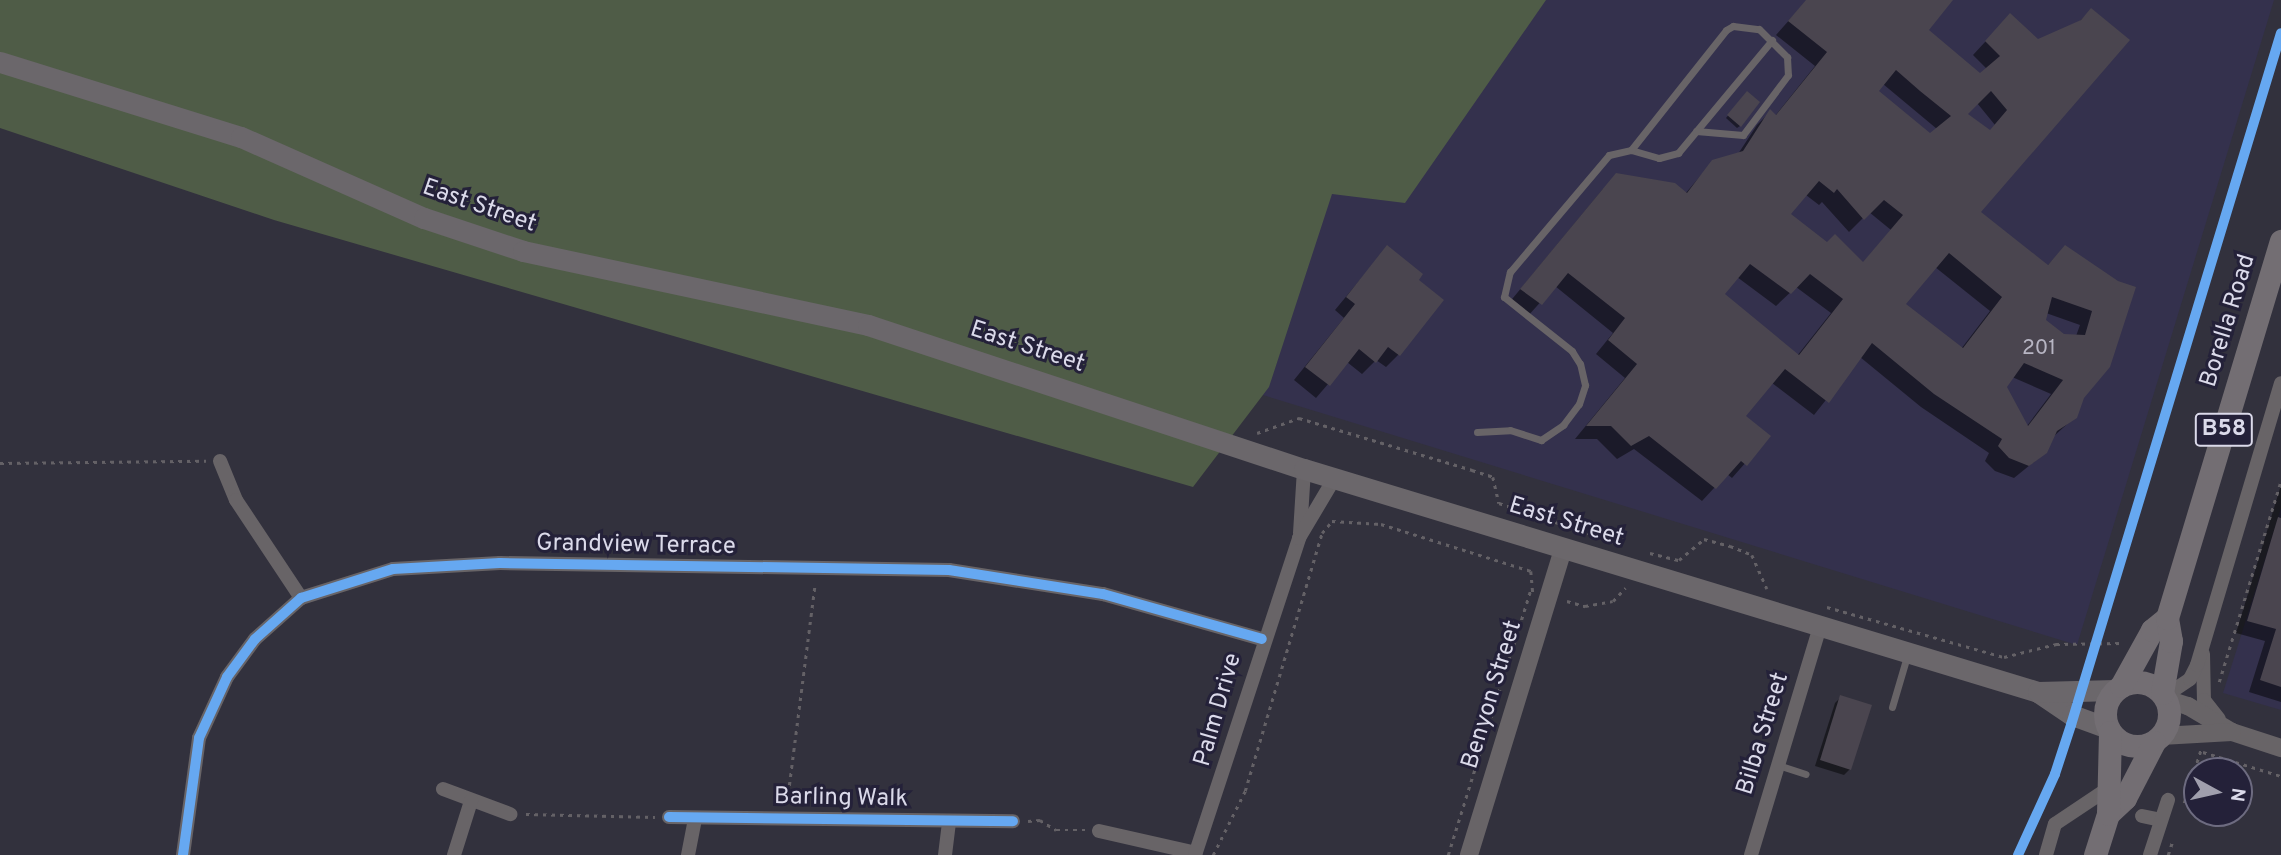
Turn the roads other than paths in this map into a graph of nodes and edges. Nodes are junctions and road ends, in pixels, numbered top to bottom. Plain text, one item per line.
1 (1772, 40) junction
2 (0, 62) edge
3 (1696, 131) junction
4 (1631, 150) junction
5 (2281, 241) edge
6 (2281, 383) edge
7 (1477, 432) dead end
8 (219, 461) road end
9 (1304, 469) junction
10 (1334, 479) junction
11 (1299, 538) junction
12 (1563, 550) junction
13 (301, 598) junction
14 (2168, 618) junction
15 (1820, 626) junction
16 (1262, 639) junction
17 (2202, 649) junction
18 (1909, 652) junction
19 (2118, 688) junction
20 (2038, 692) junction
21 (2164, 696) junction
22 (1892, 707) dead end
23 (2109, 730) junction
24 (2232, 732) junction
25 (2158, 739) junction
26 (2281, 748) edge
27 (1778, 765) junction
28 (1806, 774) dead end
29 (443, 789) dead end
30 (2106, 790) junction
31 (2168, 800) dead end
32 (471, 801) junction
33 (510, 814) road end
34 (2108, 814) junction
35 (2142, 816) dead end
36 (669, 817) road end
37 (695, 820) junction
38 (2161, 820) junction
39 (948, 821) junction
40 (1013, 821) road end
41 (1099, 831) road end
42 (1196, 854) edge
43 (183, 855) edge
44 (454, 855) edge
45 (688, 855) edge
46 (945, 855) edge
47 (1469, 855) edge
48 (1751, 855) edge
49 (2046, 855) edge
50 (2095, 855) edge
51 (2150, 855) edge

1 - 3 lane
1 - 3 lane
1 - 4 lane
2 - 9 main road, East Street
3 - 4 lane
4 - 7 lane
5 - 14 main road, Borella Road / B58
6 - 17 street
8 - 13 street
9 - 10 main road, East Street
9 - 11 street, Palm Drive
10 - 11 street, Palm Drive
10 - 12 main road, East Street
11 - 16 street, Palm Drive
12 - 15 main road, East Street
12 - 47 street, Benyon Street
13 - 16 street, Grandview Terrace
13 - 43 street, Grandview Terrace
14 - 19 main road, Borella Road / B58
14 - 21 main road, Borella Road / B58
15 - 18 main road, East Street
15 - 27 street, Bilba Street
16 - 42 street, Palm Drive
17 - 21 street
17 - 24 street
18 - 20 main road, East Street
18 - 22 lane
19 - 20 main road, East Street
19 - 21 main road
19 - 23 main road, B58
20 - 23 main road, East Street
21 - 24 street
21 - 25 main road, B58
23 - 25 main road
23 - 30 main road, B58
24 - 25 street
24 - 26 street
25 - 34 main road, B58
27 - 28 lane
27 - 48 street, Bilba Street
29 - 32 street
30 - 34 main road, B58
30 - 49 street
31 - 38 street
32 - 33 street
32 - 44 street
34 - 50 main road, B58
35 - 38 street
36 - 37 street, Barling Walk
37 - 39 street, Barling Walk
37 - 45 street
38 - 51 street
39 - 40 street, Barling Walk
39 - 46 street
41 - 42 street

